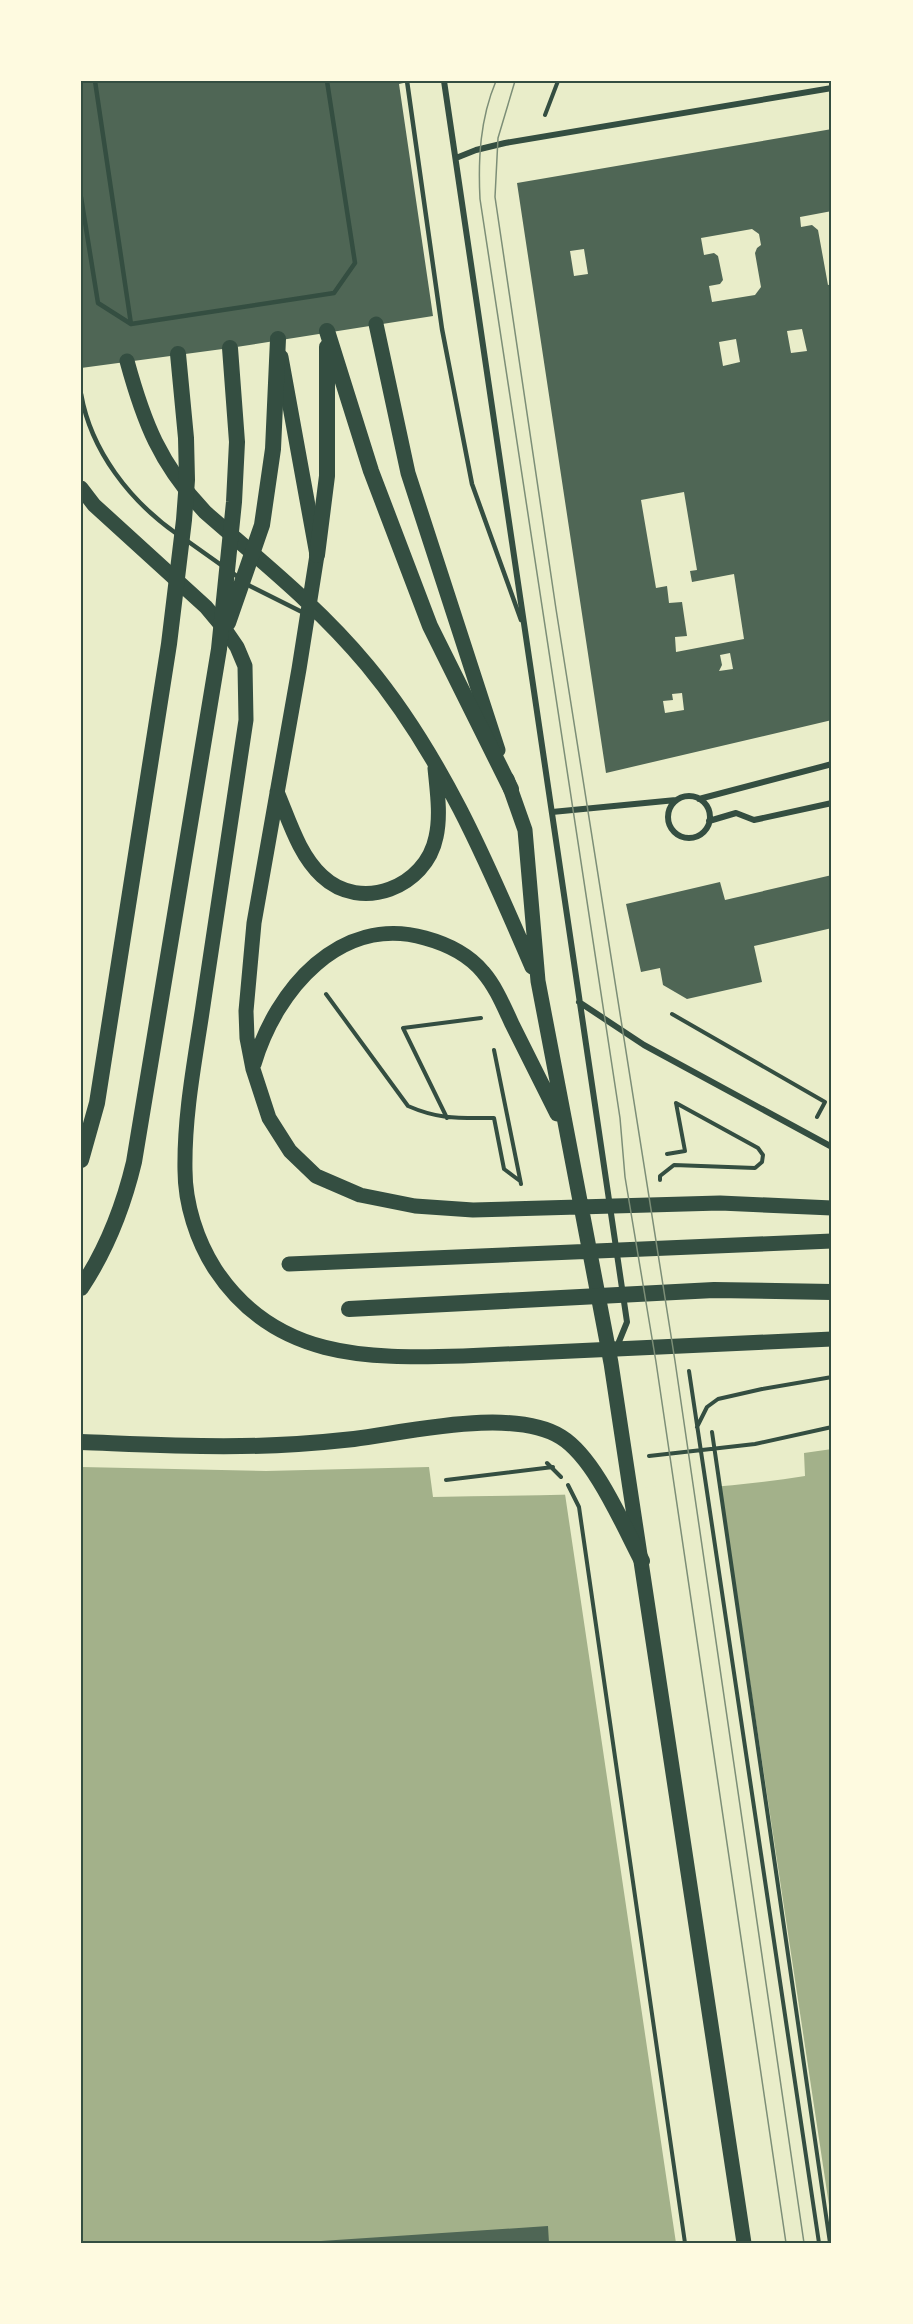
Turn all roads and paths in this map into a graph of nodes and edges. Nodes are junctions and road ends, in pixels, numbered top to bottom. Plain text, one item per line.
1 (95, 81) edge
2 (327, 81) edge
3 (407, 81) edge
4 (444, 81) edge
5 (558, 81) edge
6 (832, 88) edge
7 (527, 141) junction
8 (456, 158) junction
9 (81, 197) edge
10 (131, 324) junction
11 (376, 324) dead end
12 (278, 339) joint
13 (230, 348) dead end
14 (178, 354) dead end
15 (127, 361) dead end
16 (81, 394) edge
17 (81, 488) edge
18 (317, 555) junction
19 (335, 630) junction
20 (525, 631) junction
21 (219, 649) junction
22 (832, 764) edge
23 (435, 765) junction
24 (510, 789) junction
25 (277, 792) junction
26 (699, 799) junction
27 (677, 800) junction
28 (832, 803) edge
29 (552, 812) junction
30 (709, 821) junction
31 (538, 981) junction
32 (326, 994) dead end
33 (579, 1002) junction
34 (672, 1014) dead end
35 (488, 1017) dead end
36 (492, 1040) dead end
37 (253, 1069) junction
38 (447, 1118) junction
39 (565, 1130) junction
40 (808, 1135) junction
41 (832, 1147) edge
42 (667, 1154) dead end
43 (81, 1160) edge
44 (660, 1176) dead end
45 (832, 1208) edge
46 (832, 1241) edge
47 (289, 1264) dead end
48 (81, 1288) edge
49 (832, 1292) edge
50 (349, 1309) dead end
51 (832, 1339) edge
52 (611, 1364) junction
53 (688, 1371) dead end
54 (832, 1377) edge
55 (697, 1430) junction
56 (712, 1432) dead end
57 (81, 1442) edge
58 (540, 1459) dead end
59 (642, 1561) junction
60 (685, 2243) edge
61 (744, 2243) edge
62 (819, 2243) edge
63 (830, 2243) edge

1 - 10 lane
2 - 10 lane
3 - 20 lane
4 - 8 street
5 - 7 path
6 - 7 street
7 - 8 street
8 - 20 street
9 - 10 lane
11 - 24 main road
12 - 18 main road
12 - 21 highway
13 - 21 highway
14 - 43 highway
15 - 19 main road
16 - 19 lane
17 - 51 main road
18 - 24 highway
18 - 25 main road
19 - 23 main road
20 - 29 street
21 - 48 highway
22 - 26 street
23 - 25 main road
23 - 31 main road
24 - 31 main road
25 - 37 main road
26 - 27 street
26 - 30 street
27 - 29 street
27 - 30 street
28 - 30 street
29 - 33 street
31 - 39 main road
32 - 38 path
33 - 40 street
33 - 52 street
34 - 40 path
35 - 38 path
36 - 38 path
37 - 39 main road
37 - 45 main road
39 - 52 main road
40 - 41 street
42 - 44 path
46 - 47 main road
49 - 50 highway
52 - 59 main road
53 - 55 path
54 - 55 path
55 - 62 path
56 - 63 path
57 - 59 highway
58 - 60 path
59 - 61 main road

